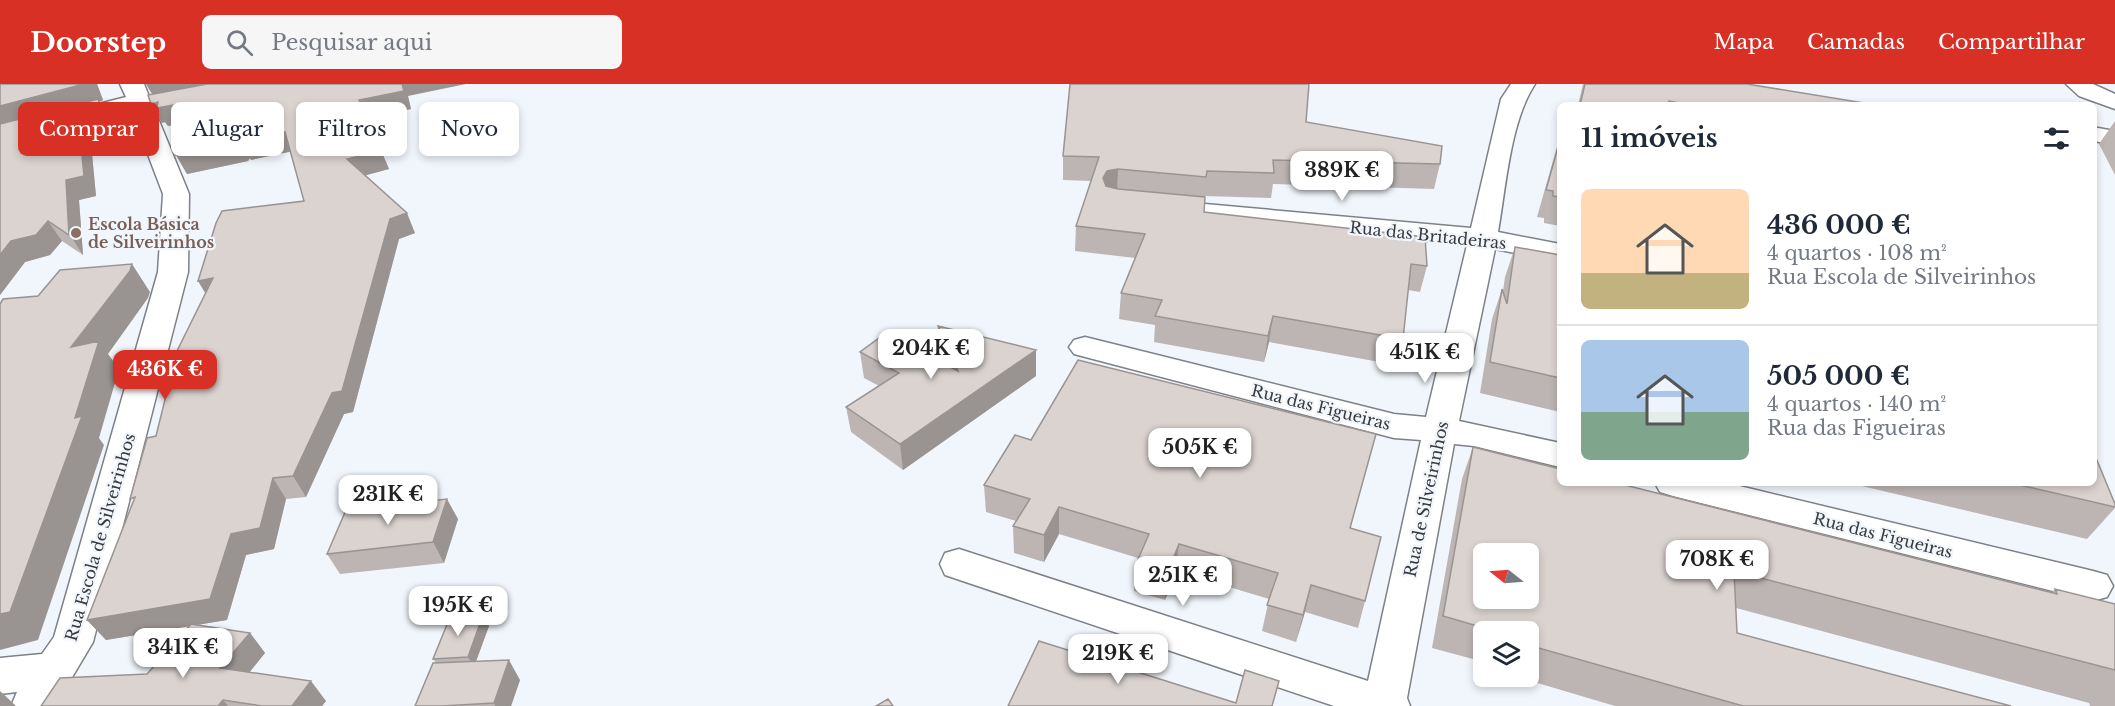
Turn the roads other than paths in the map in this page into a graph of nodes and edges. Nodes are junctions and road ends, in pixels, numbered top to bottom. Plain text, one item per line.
1 (1523, 84) edge
2 (2078, 84) edge
3 (144, 99) edge
4 (2115, 102) edge
5 (0, 137) edge
6 (1129, 205) edge
7 (1483, 238) junction
8 (1557, 252) edge
9 (1085, 347) dead end
10 (1441, 431) junction
11 (1557, 454) edge
12 (1686, 486) edge
13 (959, 564) dead end
14 (2093, 586) dead end
15 (55, 670) junction
16 (0, 676) edge
17 (32, 706) edge
18 (1386, 706) edge

1 - 7 street, Rua de Silveirinhos
2 - 4 street
3 - 5 street
3 - 15 street, Rua Escola de Silveirinhos
6 - 7 street, Rua das Britadeiras
7 - 8 street, Rua das Britadeiras
7 - 10 street, Rua de Silveirinhos
9 - 10 street, Rua das Figueiras
10 - 11 street, Rua das Figueiras
10 - 18 street, Rua de Silveirinhos
12 - 14 street, Rua das Figueiras
13 - 18 street
15 - 16 street
15 - 17 street, Rua Escola de Silveirinhos

